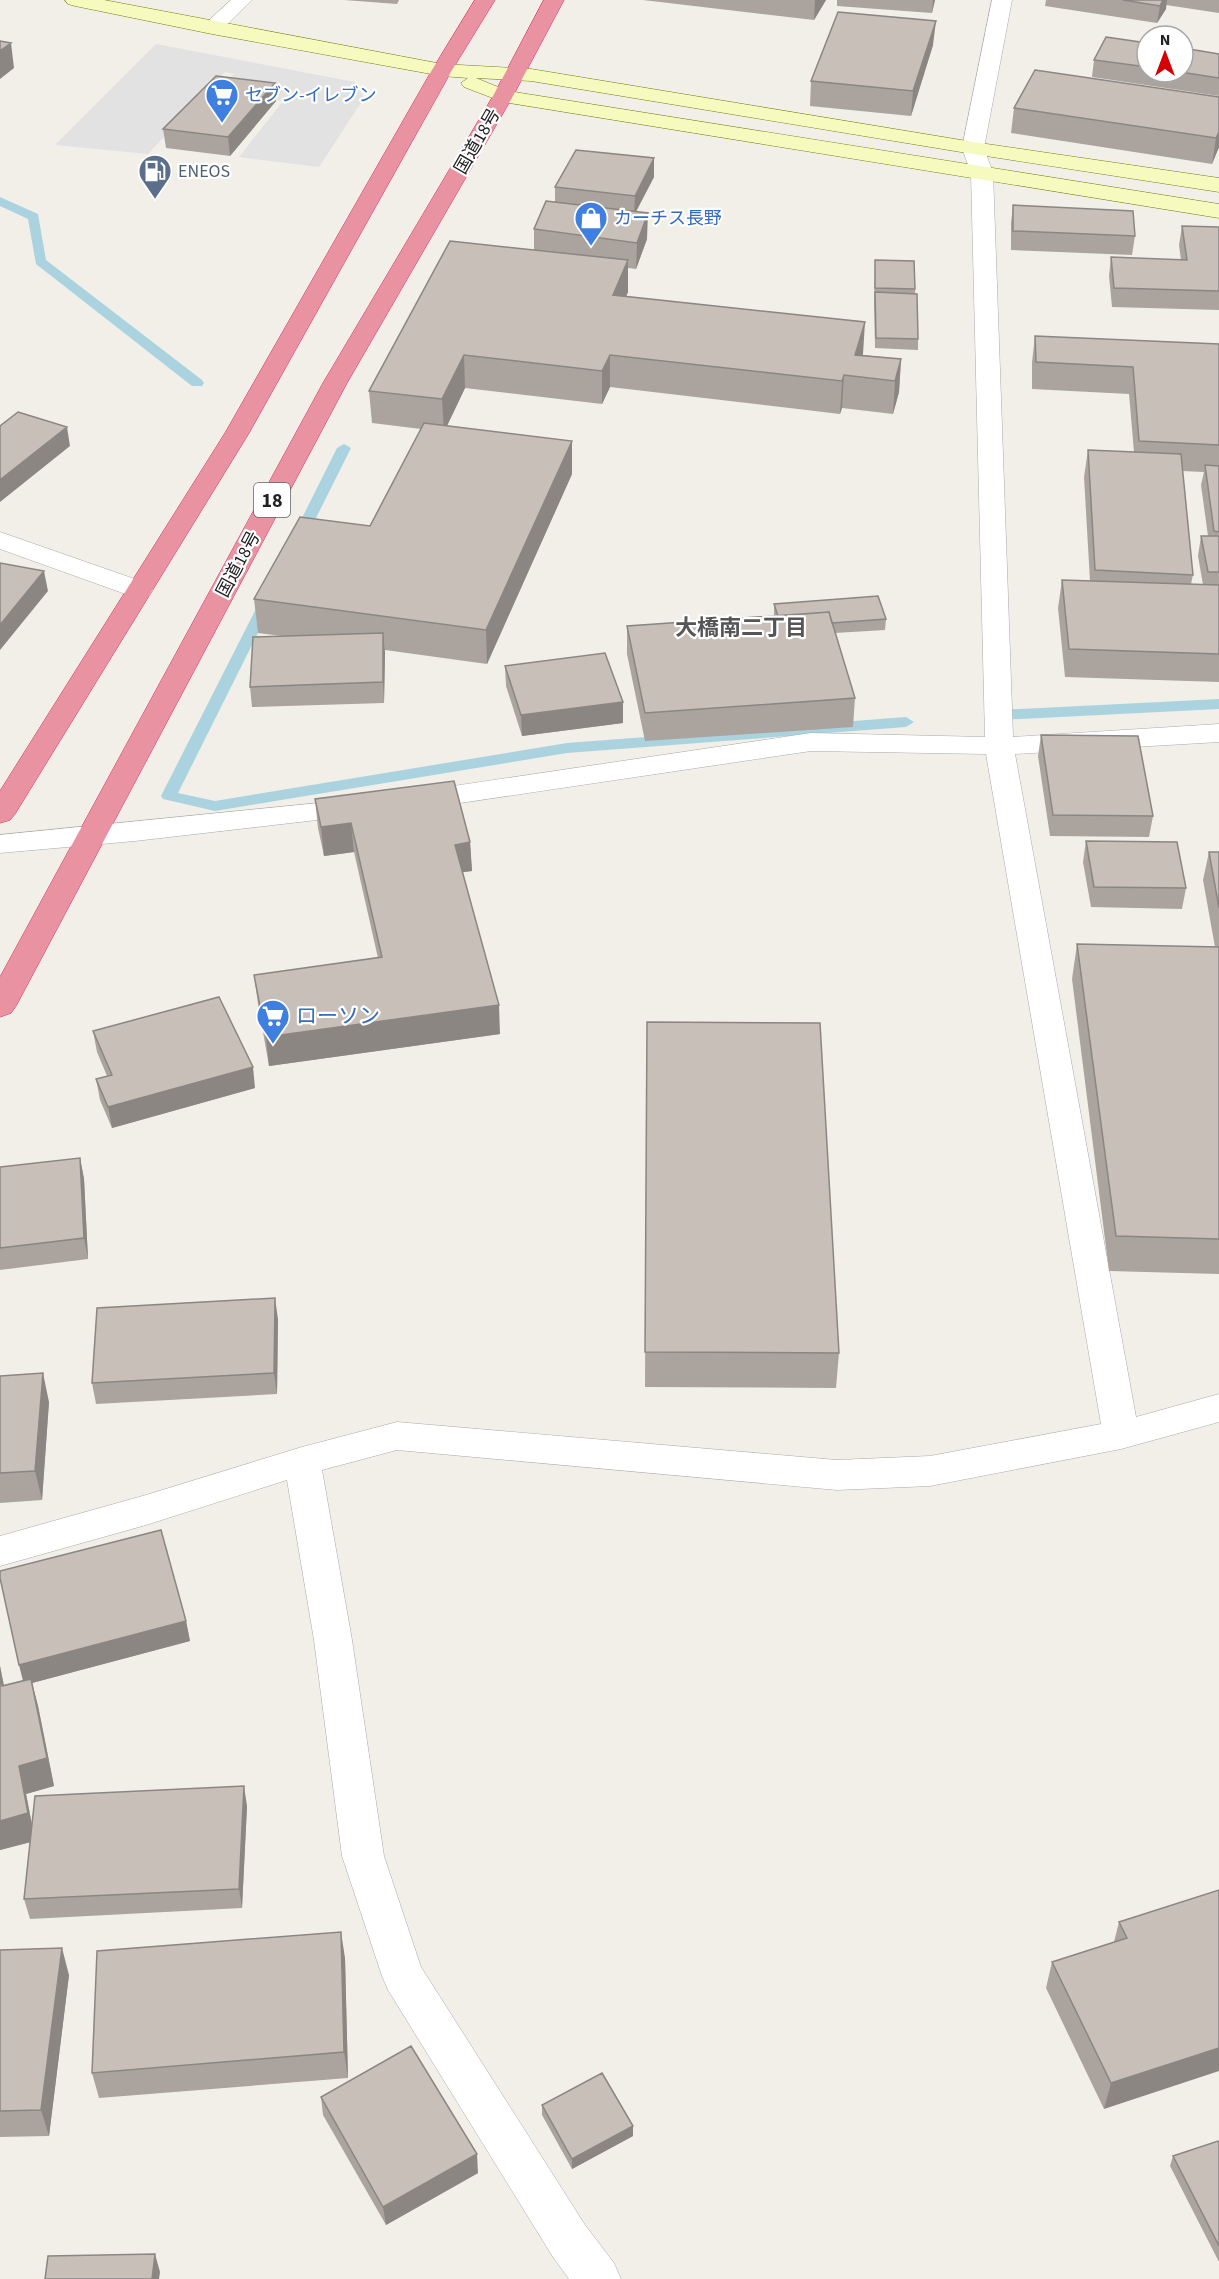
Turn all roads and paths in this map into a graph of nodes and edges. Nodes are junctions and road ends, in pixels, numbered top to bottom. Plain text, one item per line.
1 (75, 0) edge
2 (242, 0) edge
3 (485, 0) edge
4 (554, 0) edge
5 (1002, 0) edge
6 (212, 28) junction
7 (442, 70) junction
8 (514, 73) junction
9 (503, 96) junction
10 (973, 148) junction
11 (982, 173) junction
12 (1219, 185) edge
13 (1219, 211) edge
14 (0, 540) edge
15 (140, 590) junction
16 (1219, 733) edge
17 (999, 746) junction
18 (0, 814) edge
19 (90, 838) junction
20 (0, 843) edge
21 (0, 1006) edge
22 (1219, 1408) edge
23 (1121, 1435) junction
24 (302, 1461) junction
25 (0, 1551) edge
26 (598, 2279) edge

1 - 6 street
2 - 6 street
3 - 7 highway
4 - 8 highway, 国道18号 / 18
5 - 10 street
6 - 7 street
7 - 8 street
7 - 9 street
7 - 15 highway
8 - 9 highway, 国道18号 / 18
8 - 10 street
9 - 11 street
9 - 19 highway, 国道18号 / 18
10 - 11 street
10 - 12 street
11 - 13 street
11 - 17 street
14 - 15 street
15 - 18 highway
16 - 17 street
17 - 19 street
17 - 23 street
19 - 20 street
19 - 21 highway, 国道18号 / 18
22 - 23 street
23 - 24 street
24 - 25 street
24 - 26 street

